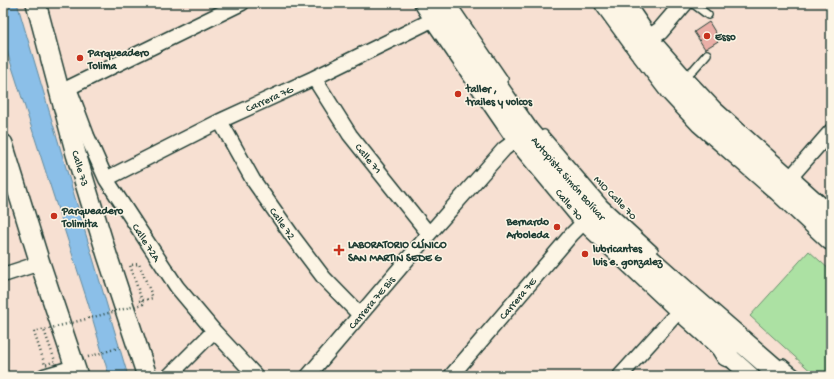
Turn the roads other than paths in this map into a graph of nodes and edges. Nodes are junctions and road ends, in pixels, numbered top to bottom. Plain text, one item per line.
1 (36, 3) edge
2 (242, 3) edge
3 (423, 3) edge
4 (452, 3) edge
5 (606, 3) edge
6 (625, 3) edge
7 (684, 3) edge
8 (692, 3) edge
9 (436, 11) edge
10 (708, 15) dead end
11 (649, 38) junction
12 (707, 54) dead end
13 (314, 78) junction
14 (684, 78) junction
15 (510, 87) dead end
16 (64, 90) junction
17 (220, 121) junction
18 (540, 130) dead end
19 (831, 130) edge
20 (516, 140) junction
21 (4, 151) edge
22 (790, 178) junction
23 (106, 179) junction
24 (804, 213) junction
25 (584, 222) junction
26 (830, 232) edge
27 (429, 234) junction
28 (660, 255) dead end
29 (40, 264) junction
30 (3, 275) edge
31 (685, 305) junction
32 (360, 315) junction
33 (214, 331) junction
34 (727, 355) joint
35 (778, 366) edge
36 (76, 371) edge
37 (44, 376) edge
38 (147, 376) edge
39 (169, 376) edge
40 (256, 376) edge
41 (308, 376) edge
42 (451, 376) edge
43 (620, 376) edge
44 (751, 376) edge
45 (798, 376) edge

1 - 16 main road, Calle 73
2 - 16 street
3 - 9 street, Calle 70
4 - 15 lane
5 - 24 highway
6 - 11 street
7 - 11 street
8 - 10 lane
9 - 13 street, Carrera 7G
9 - 20 street, Calle 70
9 - 31 highway, Autopista Simón Bolívar
11 - 14 street
12 - 14 lane
13 - 17 street, Carrera 7G
13 - 27 street, Calle 71
14 - 22 street
16 - 23 street, Calle 72A
16 - 38 main road, Calle 73
17 - 23 street, Carrera 7G
17 - 32 street, Calle 72
18 - 28 lane, MIO Calle 70
19 - 22 street
20 - 25 street, Calle 70
20 - 27 street, Carrera 7E Bis
21 - 29 main road
22 - 24 highway
22 - 26 street
23 - 33 street, Calle 72A
24 - 26 highway
25 - 31 street, Calle 70
25 - 42 street, Carrera 7E
27 - 32 street, Carrera 7E Bis
29 - 30 street
29 - 36 main road
31 - 34 highway
31 - 35 highway, Autopista Simón Bolívar
31 - 43 street
32 - 41 street, Carrera 7E Bis
33 - 39 street
33 - 40 street, Calle 72A
34 - 44 street
35 - 45 lane
36 - 37 street

